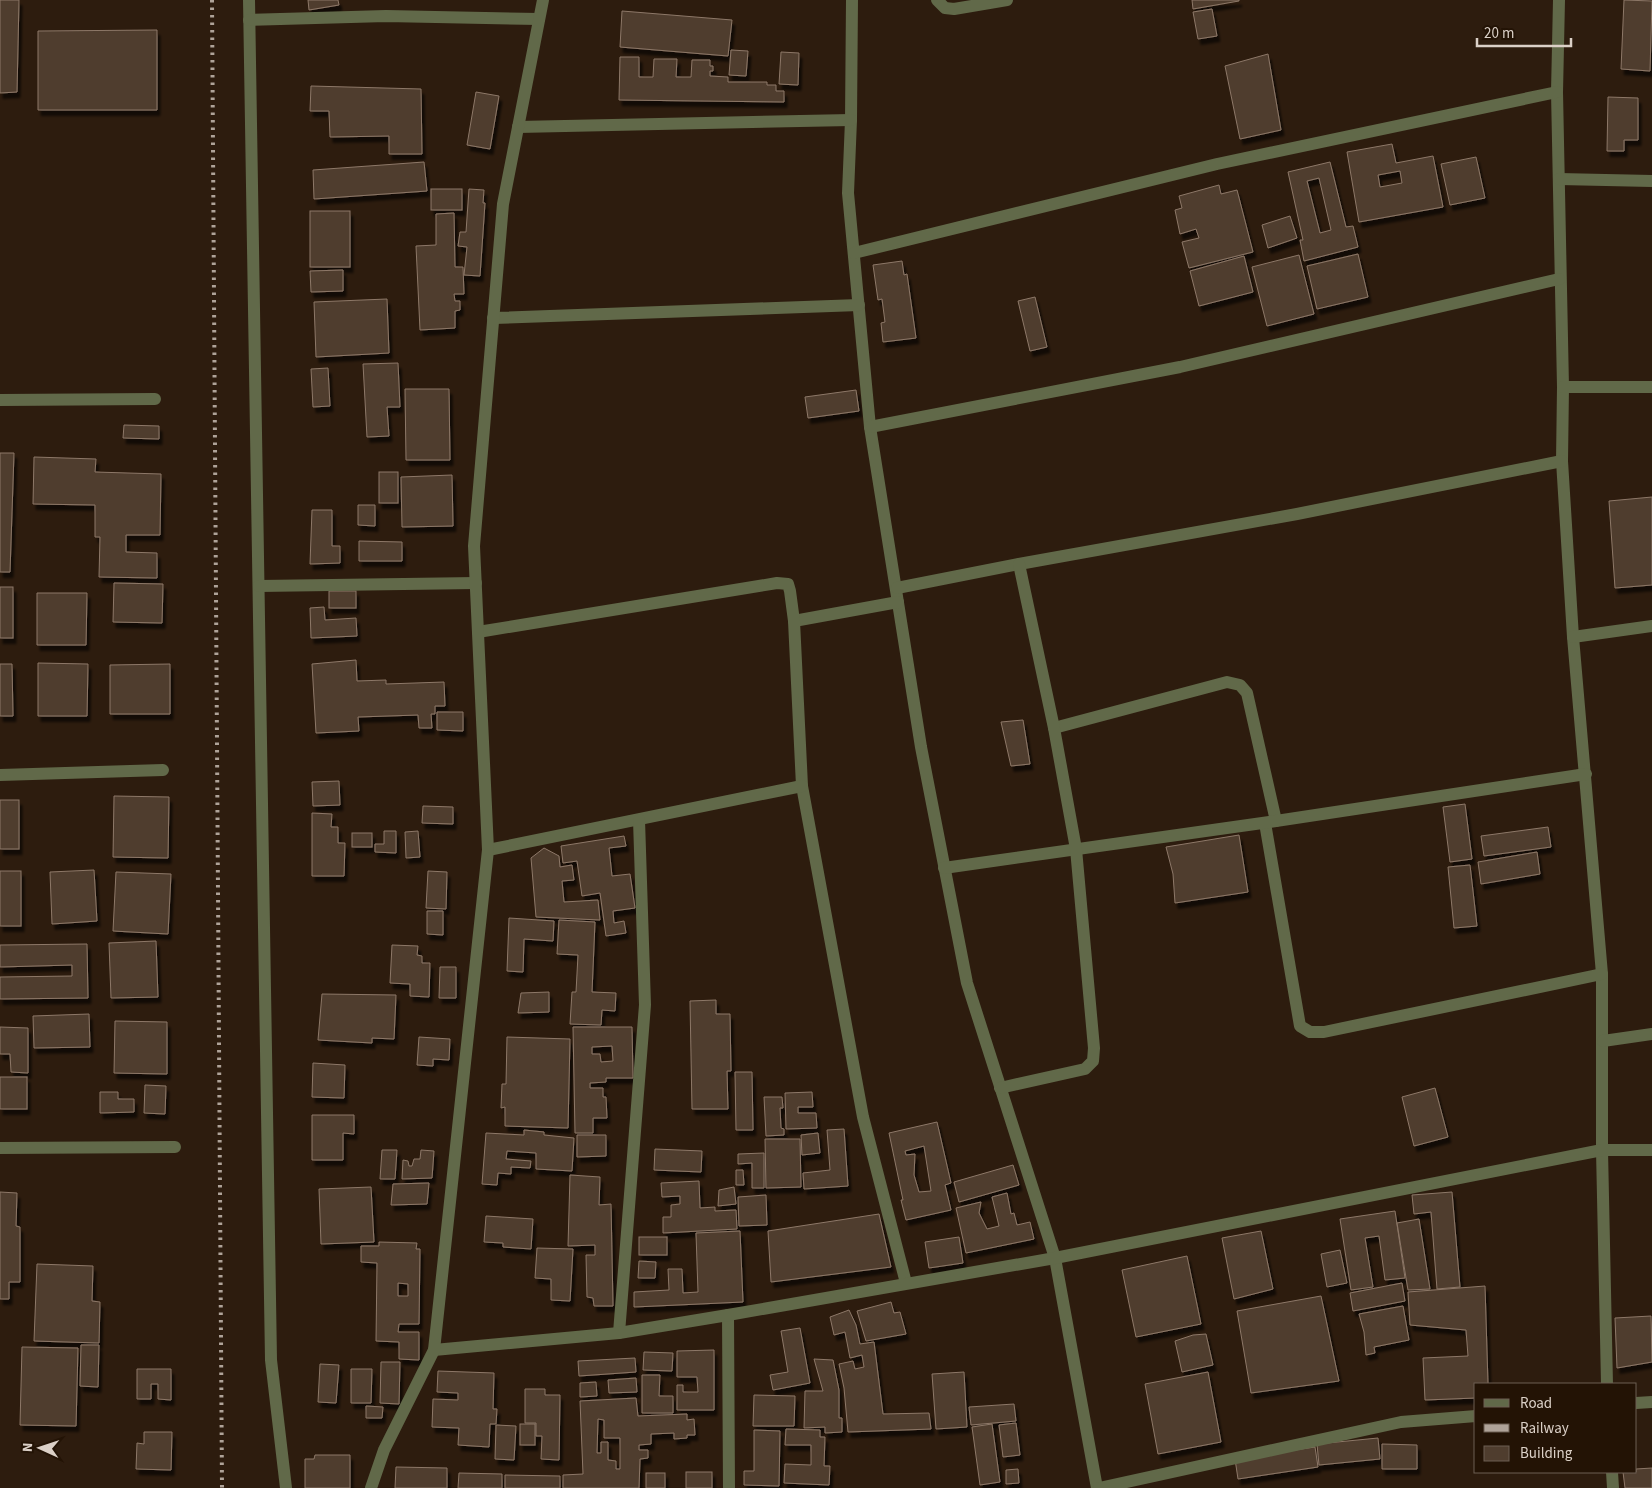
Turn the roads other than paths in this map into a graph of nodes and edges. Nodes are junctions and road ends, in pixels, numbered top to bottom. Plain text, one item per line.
1 (249, 0) edge
2 (543, 0) edge
3 (852, 0) edge
4 (936, 0) edge
5 (1006, 0) edge
6 (1559, 0) edge
7 (249, 20) junction
8 (539, 20) junction
9 (1557, 92) junction
10 (852, 120) junction
11 (518, 127) junction
12 (1559, 179) junction
13 (1652, 181) edge
14 (854, 253) junction
15 (1560, 278) junction
16 (859, 305) junction
17 (493, 318) junction
18 (1563, 386) junction
19 (1652, 387) edge
20 (155, 399) dead end
21 (0, 400) edge
22 (870, 427) junction
23 (1562, 461) junction
24 (1019, 564) junction
25 (476, 583) junction
26 (259, 586) junction
27 (896, 588) junction
28 (898, 602) junction
29 (794, 621) junction
30 (1652, 626) edge
31 (478, 632) junction
32 (1573, 637) junction
33 (1054, 728) junction
34 (163, 770) dead end
35 (1586, 774) junction
36 (0, 775) edge
37 (802, 786) junction
38 (639, 820) junction
39 (1270, 822) junction
40 (1076, 849) junction
41 (488, 850) junction
42 (944, 868) junction
43 (1602, 974) junction
44 (1652, 1034) edge
45 (1603, 1041) junction
46 (1000, 1088) junction
47 (175, 1147) dead end
48 (0, 1148) edge
49 (1602, 1150) junction
50 (1652, 1150) edge
51 (1055, 1258) junction
52 (906, 1283) junction
53 (728, 1315) junction
54 (619, 1333) junction
55 (434, 1350) junction
56 (1607, 1383) edge
57 (1652, 1402) edge
58 (1637, 1403) edge
59 (1474, 1416) edge
60 (1612, 1473) edge
61 (286, 1488) edge
62 (371, 1488) edge
63 (729, 1488) edge
64 (1098, 1488) edge
65 (1613, 1488) edge

1 - 7 street
2 - 8 street
3 - 10 street
4 - 5 street
6 - 9 street
7 - 8 street
7 - 26 street
8 - 11 street
9 - 12 street
9 - 14 street
10 - 11 street
10 - 14 street
11 - 17 street
12 - 13 street
12 - 15 street
14 - 16 street
15 - 18 street
15 - 22 street
16 - 17 street
16 - 22 street
17 - 25 street
18 - 19 street
18 - 23 street
20 - 21 street
22 - 27 street
23 - 24 street
23 - 32 street
24 - 27 street
24 - 33 street
25 - 26 street
25 - 31 street
26 - 61 street
27 - 28 street
28 - 29 street
28 - 42 street
29 - 31 street
29 - 37 street
30 - 32 street
31 - 41 street
32 - 35 street
33 - 39 street
33 - 40 street
34 - 36 street
35 - 39 street
35 - 43 street
37 - 38 street
37 - 52 street
38 - 41 street
38 - 54 street
39 - 40 street
39 - 43 street
40 - 42 street
40 - 46 street
41 - 55 street
42 - 46 street
43 - 45 street
44 - 45 street
45 - 49 street
46 - 51 street
47 - 48 street
49 - 50 street
49 - 51 street
49 - 56 street
51 - 52 street
51 - 64 street
52 - 53 street
53 - 54 street
53 - 63 street
54 - 55 street
55 - 62 street
57 - 58 street
59 - 64 street
60 - 65 street

